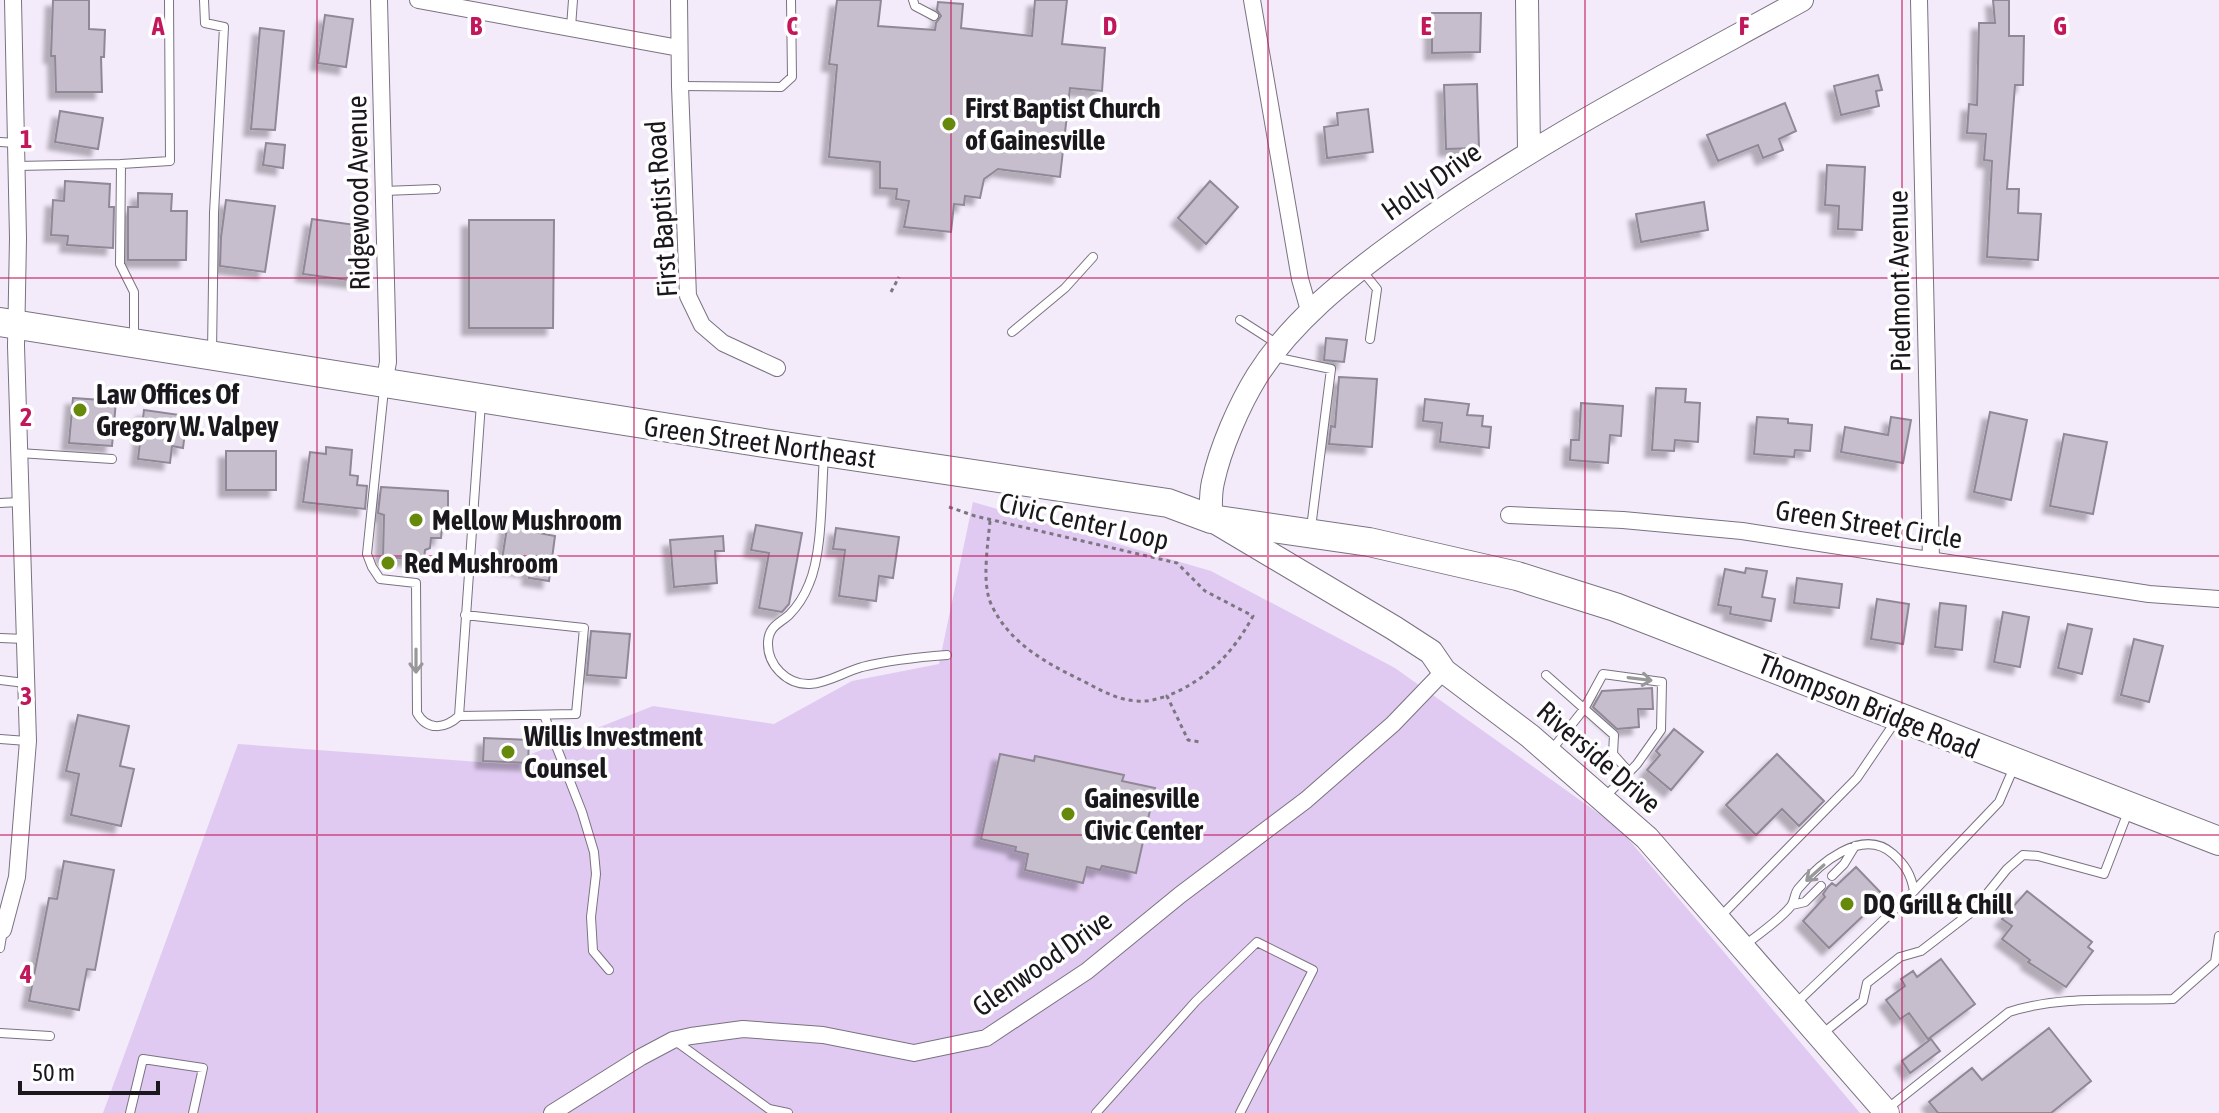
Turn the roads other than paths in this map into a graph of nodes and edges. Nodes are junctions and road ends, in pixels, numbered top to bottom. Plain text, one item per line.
1 (13, 0) edge
2 (169, 0) edge
3 (204, 0) edge
4 (379, 0) edge
5 (418, 0) edge
6 (573, 0) edge
7 (679, 0) edge
8 (791, 0) edge
9 (913, 0) edge
10 (1252, 0) edge
11 (1527, 0) edge
12 (1802, 0) edge
13 (1919, 0) edge
14 (934, 16) dead end
15 (571, 28) junction
16 (679, 48) junction
17 (680, 86) junction
18 (8, 142) edge
19 (1529, 151) junction
20 (121, 164) junction
21 (16, 166) junction
22 (436, 189) dead end
23 (384, 191) junction
24 (1093, 257) dead end
25 (1360, 269) junction
26 (1310, 314) junction
27 (1240, 320) dead end
28 (8, 324) edge
29 (1012, 332) dead end
30 (1370, 339) dead end
31 (134, 345) junction
32 (1276, 351) junction
33 (212, 356) junction
34 (777, 368) dead end
35 (384, 384) junction
36 (481, 398) junction
37 (825, 452) junction
38 (19, 453) junction
39 (112, 459) dead end
40 (21, 502) junction
41 (0, 503) edge
42 (1509, 515) dead end
43 (1211, 519) junction
44 (1310, 533) junction
45 (1931, 560) junction
46 (1517, 576) joint
47 (2219, 599) edge
48 (465, 615) junction
49 (0, 638) edge
50 (25, 639) junction
51 (947, 655) dead end
52 (1444, 671) junction
53 (1546, 675) dead end
54 (0, 680) edge
55 (26, 683) junction
56 (1584, 709) junction
57 (544, 715) junction
58 (459, 716) junction
59 (1897, 718) junction
60 (0, 739) edge
61 (28, 741) junction
62 (1550, 753) junction
63 (2015, 764) junction
64 (1629, 772) junction
65 (1603, 799) junction
66 (2130, 807) junction
67 (2219, 841) edge
68 (1855, 846) junction
69 (1832, 876) dead end
70 (1821, 886) dead end
71 (1914, 891) junction
72 (1792, 905) junction
73 (1718, 919) junction
74 (3, 922) edge
75 (2219, 936) edge
76 (1742, 947) junction
77 (0, 948) edge
78 (609, 970) dead end
79 (1793, 1005) junction
80 (0, 1033) edge
81 (1819, 1035) junction
82 (50, 1036) dead end
83 (673, 1040) junction
84 (1877, 1108) edge
85 (130, 1113) edge
86 (193, 1113) edge
87 (552, 1113) edge
88 (788, 1113) edge
89 (1096, 1113) edge
90 (1240, 1113) edge

1 - 18 street
2 - 20 lane
3 - 33 lane
4 - 23 street, Ridgewood Avenue
5 - 15 street
6 - 15 lane
7 - 16 street, First Baptist Road
8 - 17 lane
9 - 14 lane
10 - 26 street
11 - 19 street
12 - 19 street, Holly Drive
13 - 45 street, Piedmont Avenue
15 - 16 street
16 - 17 street, First Baptist Road
17 - 34 street, First Baptist Road
18 - 21 street
19 - 25 street, Holly Drive
20 - 21 lane
20 - 31 lane
21 - 28 street
22 - 23 lane
23 - 35 street, Ridgewood Avenue
24 - 29 lane
25 - 26 street, Holly Drive
25 - 30 lane
26 - 32 street, Holly Drive
27 - 32 lane
28 - 31 highway, Green Street Northeast
28 - 38 street
31 - 33 highway, Green Street Northeast
32 - 43 street, Holly Drive
32 - 44 lane
33 - 35 highway, Green Street Northeast
35 - 36 highway, Green Street Northeast
35 -> 58 lane
36 - 37 highway, Green Street Northeast
36 - 48 lane
37 - 43 highway, Green Street Northeast
37 - 51 lane
38 - 39 lane
38 - 40 street
40 - 41 lane
40 - 50 street
42 - 45 street, Green Street Circle
43 - 44 highway, Green Street Northeast
43 - 52 main road, Riverside Drive
44 - 46 highway, Green Street Northeast
45 - 47 street, Green Street Circle
46 - 59 highway, Thompson Bridge Road
48 - 57 lane
48 - 58 lane
49 - 50 lane
50 - 55 street
52 - 62 main road, Riverside Drive
52 - 83 street, Glenwood Drive
53 - 56 lane
54 - 55 lane
55 - 61 street
56 - 62 lane
56 - 64 lane
56 -> 64 lane
57 - 58 lane
57 - 78 lane
59 - 63 highway, Thompson Bridge Road
59 - 73 lane
60 - 61 lane
61 - 74 street
62 - 65 main road, Riverside Drive
63 - 66 highway, Thompson Bridge Road
63 - 71 lane
64 - 65 lane
65 - 73 main road, Riverside Drive
66 - 67 highway, Thompson Bridge Road
66 - 81 lane
68 - 69 lane
68 - 71 lane
68 -> 72 lane
70 - 72 lane
71 - 79 lane
72 - 76 lane
73 - 76 main road, Riverside Drive
74 - 77 lane
75 - 84 lane
76 - 79 main road, Riverside Drive
79 - 81 main road, Riverside Drive
80 - 82 lane
81 - 84 main road, Riverside Drive
83 - 87 street, Glenwood Drive
83 - 88 lane
85 - 86 lane
89 - 90 lane

